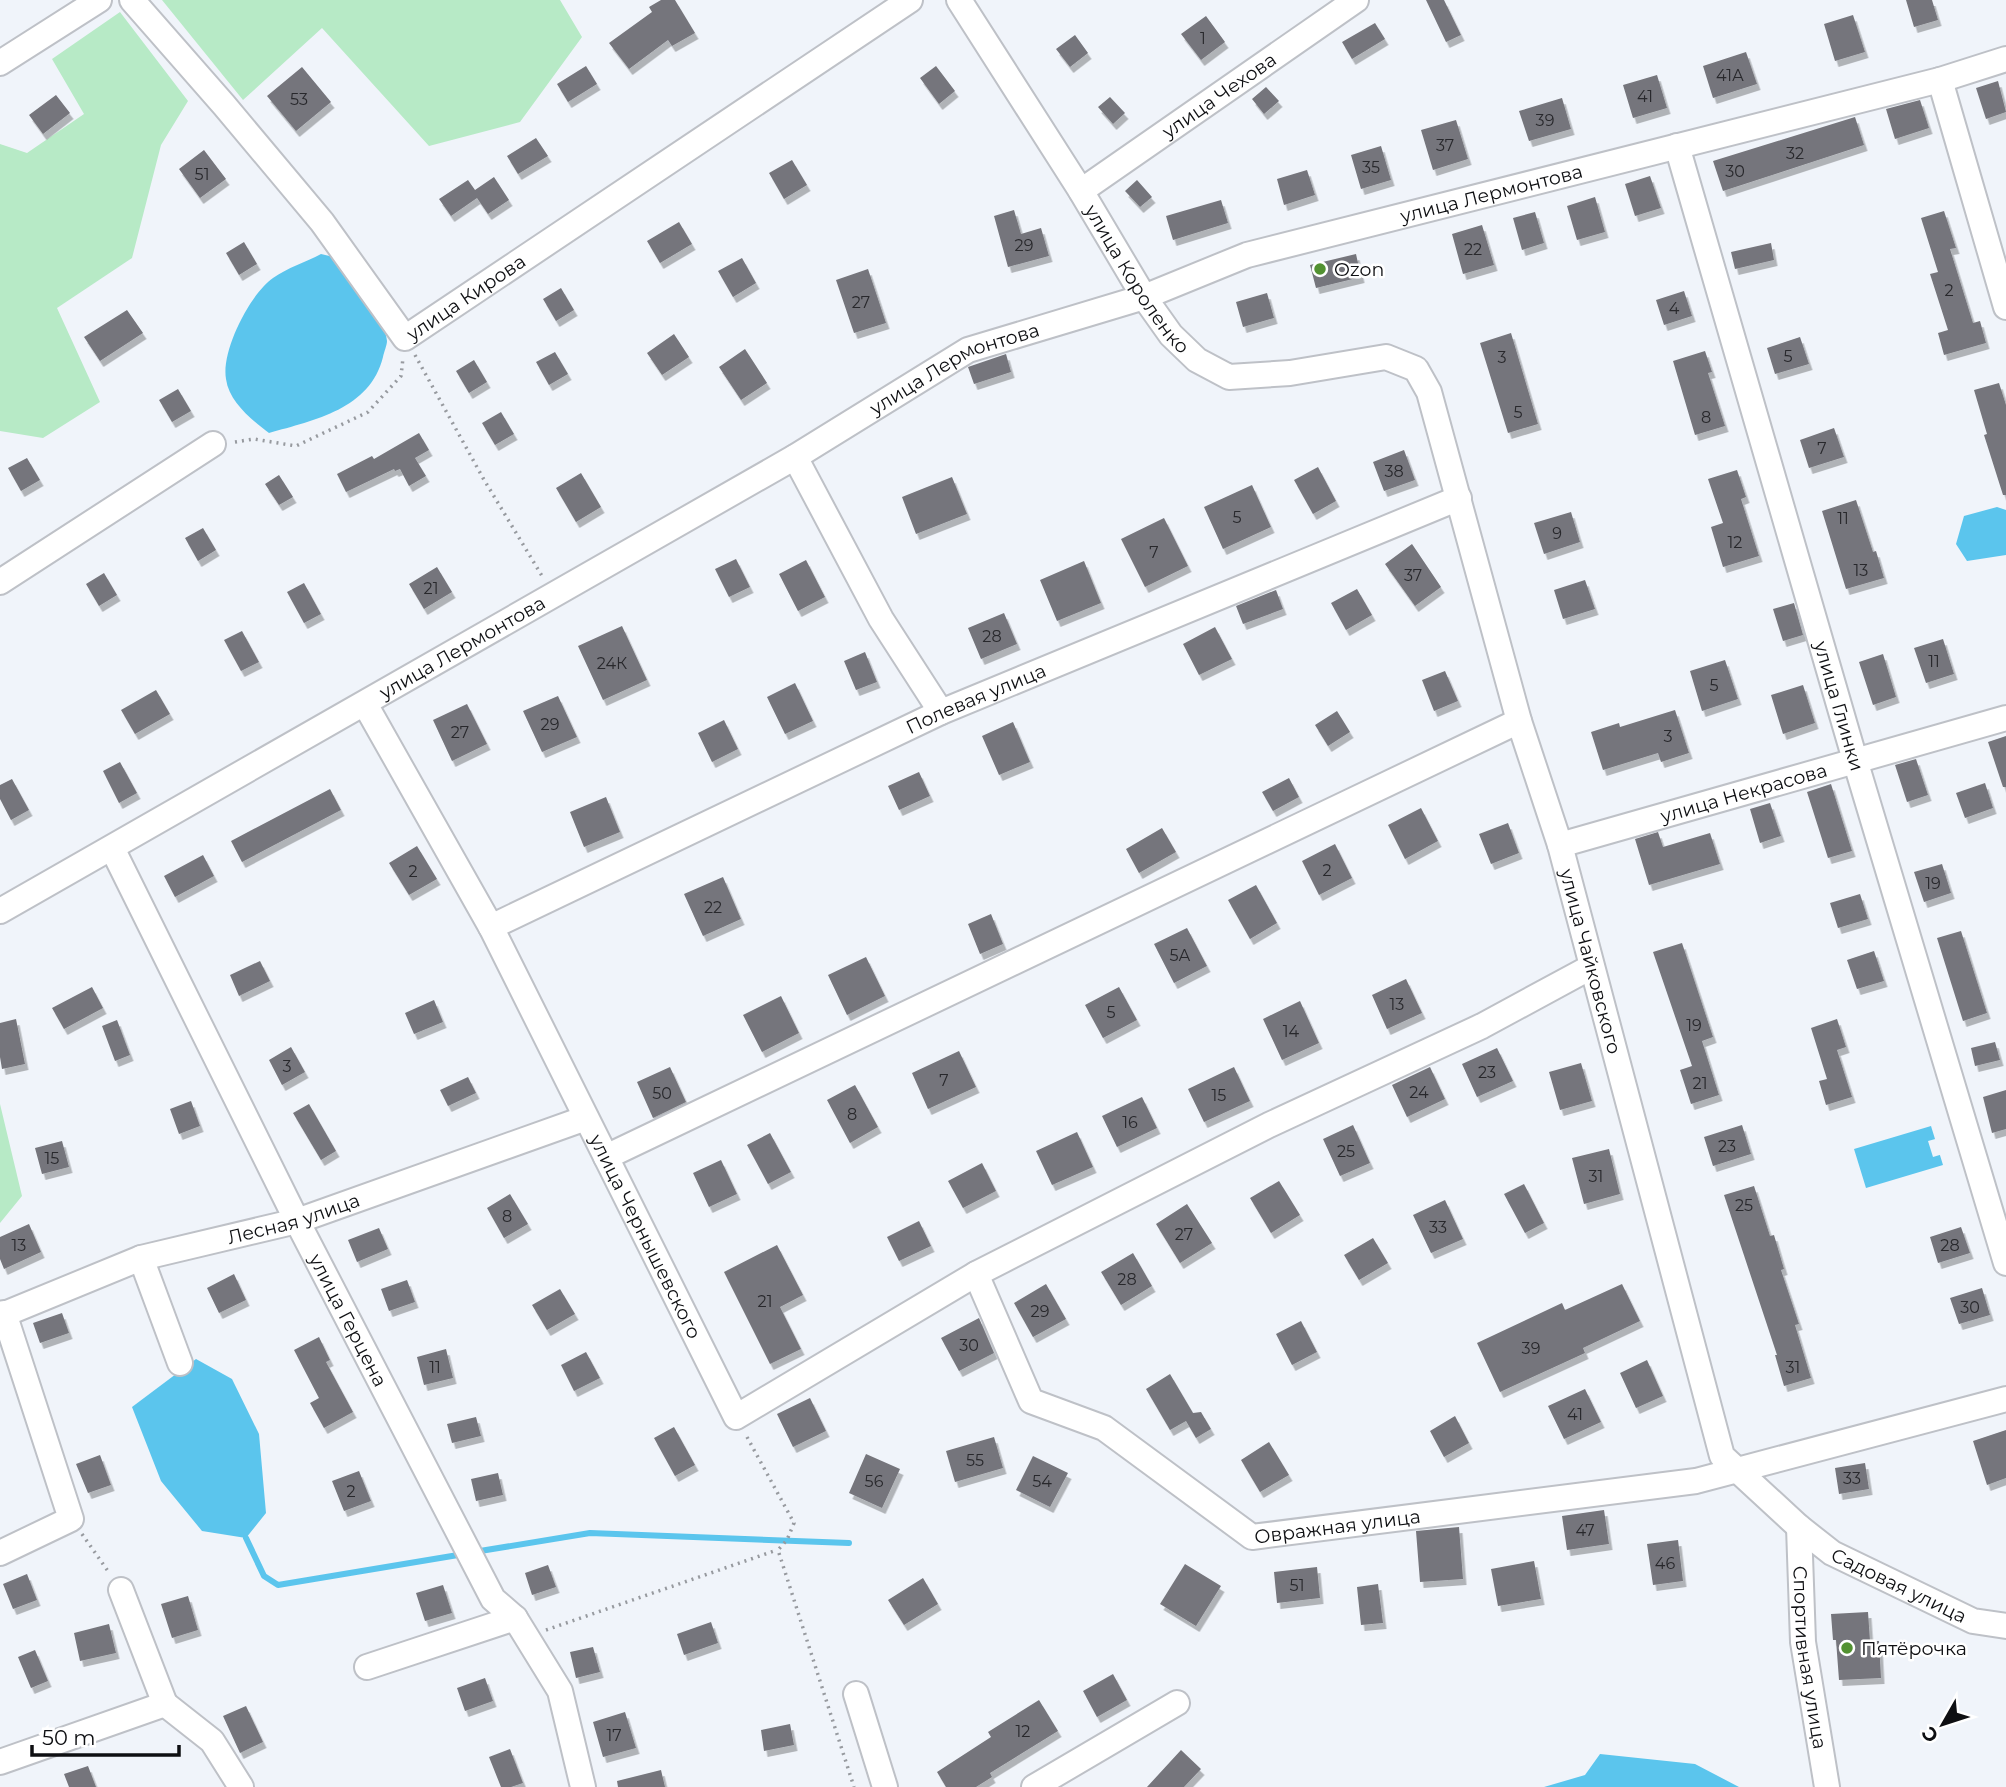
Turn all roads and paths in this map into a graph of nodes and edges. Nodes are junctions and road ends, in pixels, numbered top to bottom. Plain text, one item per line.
1 (99, 0) edge
2 (132, 0) edge
3 (910, 0) edge
4 (959, 0) edge
5 (1356, 0) edge
6 (2006, 59) edge
7 (0, 63) edge
8 (1940, 80) junction
9 (1677, 146) junction
10 (1081, 191) junction
11 (1144, 297) junction
12 (2006, 307) edge
13 (405, 338) junction
14 (1197, 360) junction
15 (1416, 369) joint
16 (1225, 387) dead end
17 (213, 444) joint
18 (794, 457) junction
19 (1459, 498) junction
20 (0, 582) edge
21 (552, 594) junction
22 (365, 704) junction
23 (941, 712) junction
24 (2006, 718) edge
25 (1519, 722) junction
26 (1855, 760) junction
27 (1560, 845) junction
28 (112, 848) junction
29 (0, 911) edge
30 (496, 924) junction
31 (1591, 967) junction
32 (586, 1118) junction
33 (606, 1157) junction
34 (297, 1221) junction
35 (141, 1258) junction
36 (2006, 1263) edge
37 (976, 1274) junction
38 (2, 1315) edge
39 (180, 1363) dead end
40 (2006, 1399) edge
41 (736, 1418) junction
42 (1738, 1470) junction
43 (71, 1519) junction
44 (1799, 1527) junction
45 (778, 1550) junction
46 (0, 1553) edge
47 (121, 1590) joint
48 (2006, 1626) edge
49 (521, 1627) junction
50 (367, 1667) dead end
51 (856, 1694) dead end
52 (165, 1703) junction
53 (1177, 1703) dead end
54 (0, 1762) edge
55 (241, 1787) edge
56 (583, 1787) edge
57 (854, 1787) edge
58 (885, 1787) edge
59 (1034, 1787) edge
60 (1827, 1787) edge

1 - 7 street
2 - 13 street
3 - 13 street, улица Кирова
4 - 10 street, улица Короленко
5 - 10 street, улица Чехова
6 - 8 street, улица Лермонтова
8 - 9 street, улица Лермонтова
8 - 12 street
9 - 11 street, улица Лермонтова
9 - 26 street, улица Глинки
10 - 11 street, улица Короленко
11 - 14 street, улица Короленко
11 - 18 street, улица Лермонтова
13 - 17 path, улица Кирова
13 - 21 path
14 - 15 street, улица Короленко
14 - 16 street
15 - 19 street, улица Чайковского
17 - 20 street
18 - 21 street, улица Лермонтова
18 - 23 street
19 - 23 street, Полевая улица
19 - 25 street, улица Чайковского
21 - 22 street, улица Лермонтова
22 - 28 street, улица Лермонтова
22 - 30 street, улица Чернышевского
23 - 30 street, Полевая улица
24 - 26 street, улица Некрасова
25 - 27 street, улица Чайковского
25 - 33 street
26 - 27 street, улица Некрасова
26 - 36 street, улица Глинки
27 - 31 street, улица Чайковского
28 - 29 street, улица Лермонтова
28 - 34 street, улица Герцена
30 - 32 street, улица Чернышевского
31 - 37 street
31 - 42 street, улица Чайковского
32 - 33 street, улица Чернышевского
32 - 34 street, Лесная улица
33 - 41 street, улица Чернышевского
34 - 35 street, Лесная улица
34 - 49 street, улица Герцена
35 - 38 street, Лесная улица
35 - 39 street
37 - 41 street
37 - 42 street, Овражная улица
38 - 43 street
40 - 42 street, Овражная улица
41 - 45 path
42 - 44 street, улица Чайковского
43 - 46 street
43 - 47 path
44 - 48 street, Садовая улица
44 - 60 street, Спортивная улица
45 - 49 path
45 - 57 path
47 - 52 street
49 - 50 street
49 - 56 street, улица Герцена
51 - 58 street
52 - 54 street
52 - 55 street
53 - 59 street

